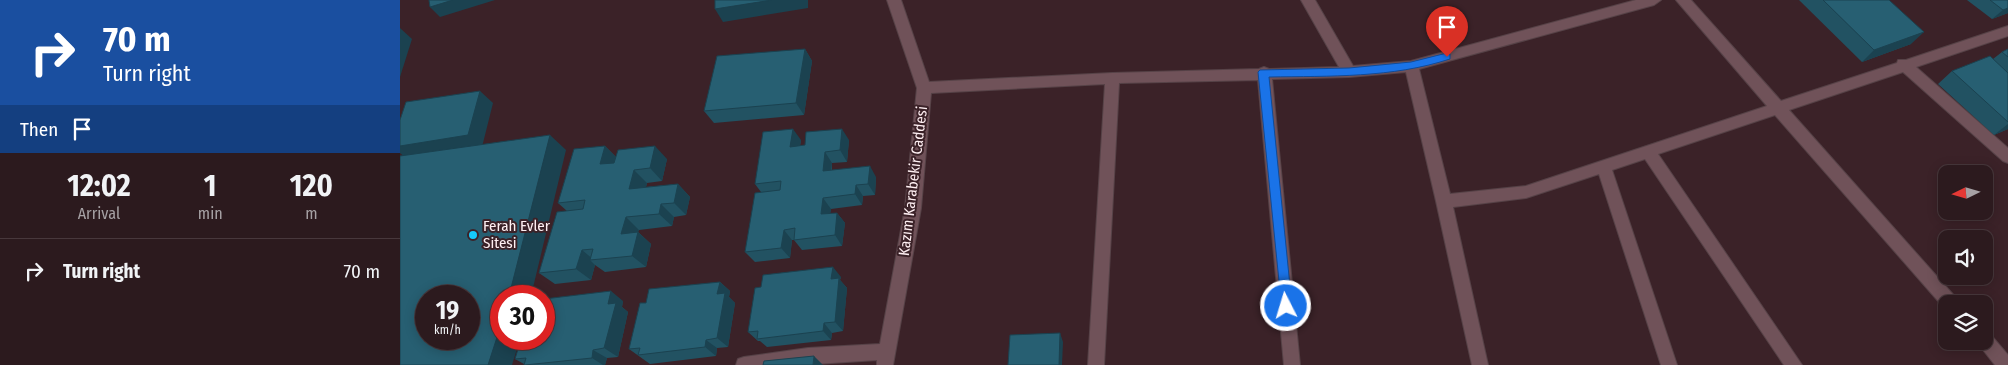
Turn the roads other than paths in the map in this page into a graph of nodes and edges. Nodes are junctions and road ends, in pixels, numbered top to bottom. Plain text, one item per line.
1 (894, 0) edge
2 (1308, 0) edge
3 (1654, 0) edge
4 (1683, 0) edge
5 (2008, 31) edge
6 (1903, 64) junction
7 (1411, 66) junction
8 (1264, 72) junction
9 (1349, 72) junction
10 (1112, 78) junction
11 (924, 88) junction
12 (1777, 106) junction
13 (1647, 150) junction
14 (2008, 157) edge
15 (1603, 165) junction
16 (1444, 201) junction
17 (1943, 295) edge
18 (1993, 350) edge
19 (887, 359) edge
20 (744, 365) edge
21 (1096, 365) edge
22 (1292, 365) edge
23 (1480, 365) edge
24 (1669, 365) edge
25 (1794, 365) edge
26 (2006, 365) edge

1 - 11 street, Kazım Karabekir Caddesi
2 - 9 street
3 - 7 street
4 - 12 street
5 - 6 street
6 - 12 street
6 - 14 street
7 - 9 street
7 - 16 street
8 - 9 street
8 - 10 street
8 - 22 street
10 - 11 street
10 - 21 street
11 - 19 street, Kazım Karabekir Caddesi
12 - 13 street
12 - 17 street
13 - 15 street
13 - 25 street
15 - 16 street
15 - 24 street
16 - 23 street
18 - 26 street
19 - 20 street

